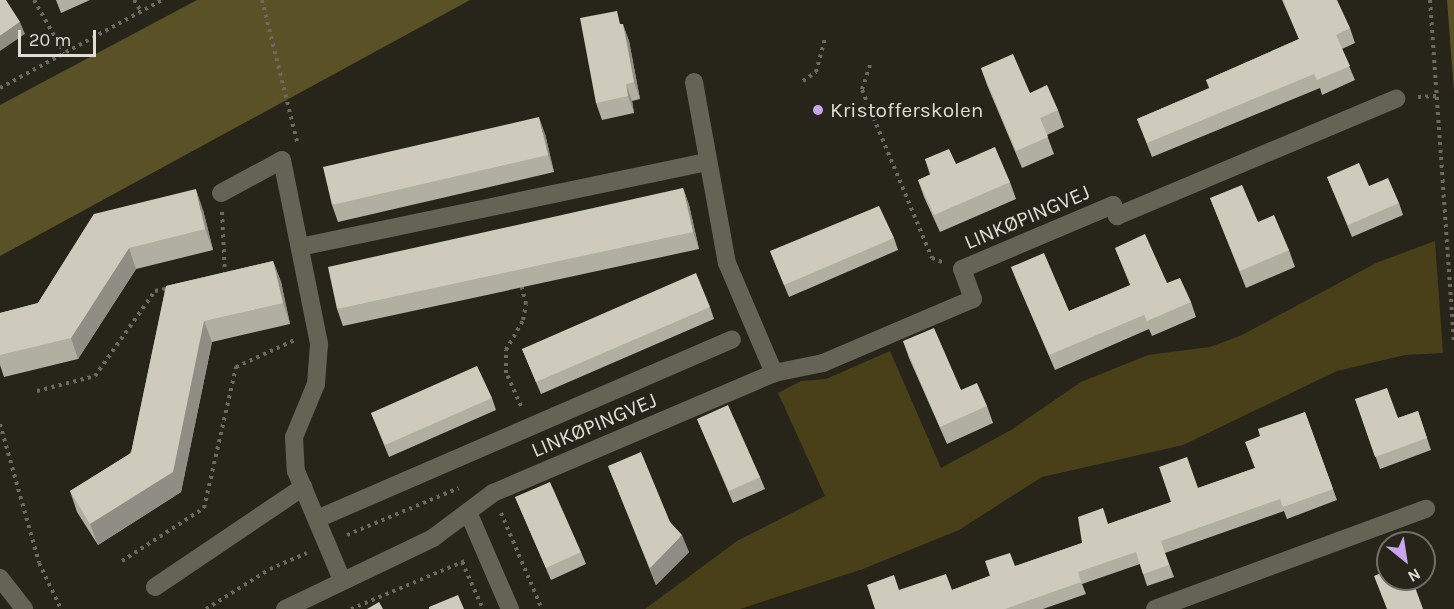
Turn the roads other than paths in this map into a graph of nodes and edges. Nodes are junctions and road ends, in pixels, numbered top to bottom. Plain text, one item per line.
1 (694, 82) dead end
2 (1396, 99) dead end
3 (707, 162) junction
4 (221, 193) road end
5 (300, 247) junction
6 (732, 339) dead end
7 (774, 373) junction
8 (303, 487) junction
9 (1426, 509) dead end
10 (468, 512) junction
11 (317, 519) junction
12 (0, 578) edge
13 (342, 580) junction
14 (155, 587) dead end
15 (24, 609) edge
16 (285, 609) edge
17 (510, 609) edge
18 (1155, 609) edge

1 - 3 street
2 - 7 street, LINKØPINGVEJ
3 - 5 street
3 - 7 street
4 - 5 street
5 - 8 street
6 - 11 street, LINKØPINGVEJ
7 - 10 street, LINKØPINGVEJ
8 - 11 street
8 - 14 street
9 - 18 street
10 - 13 street, LINKØPINGVEJ
10 - 17 street
11 - 13 street
12 - 15 street
13 - 16 street, LINKØPINGVEJ

